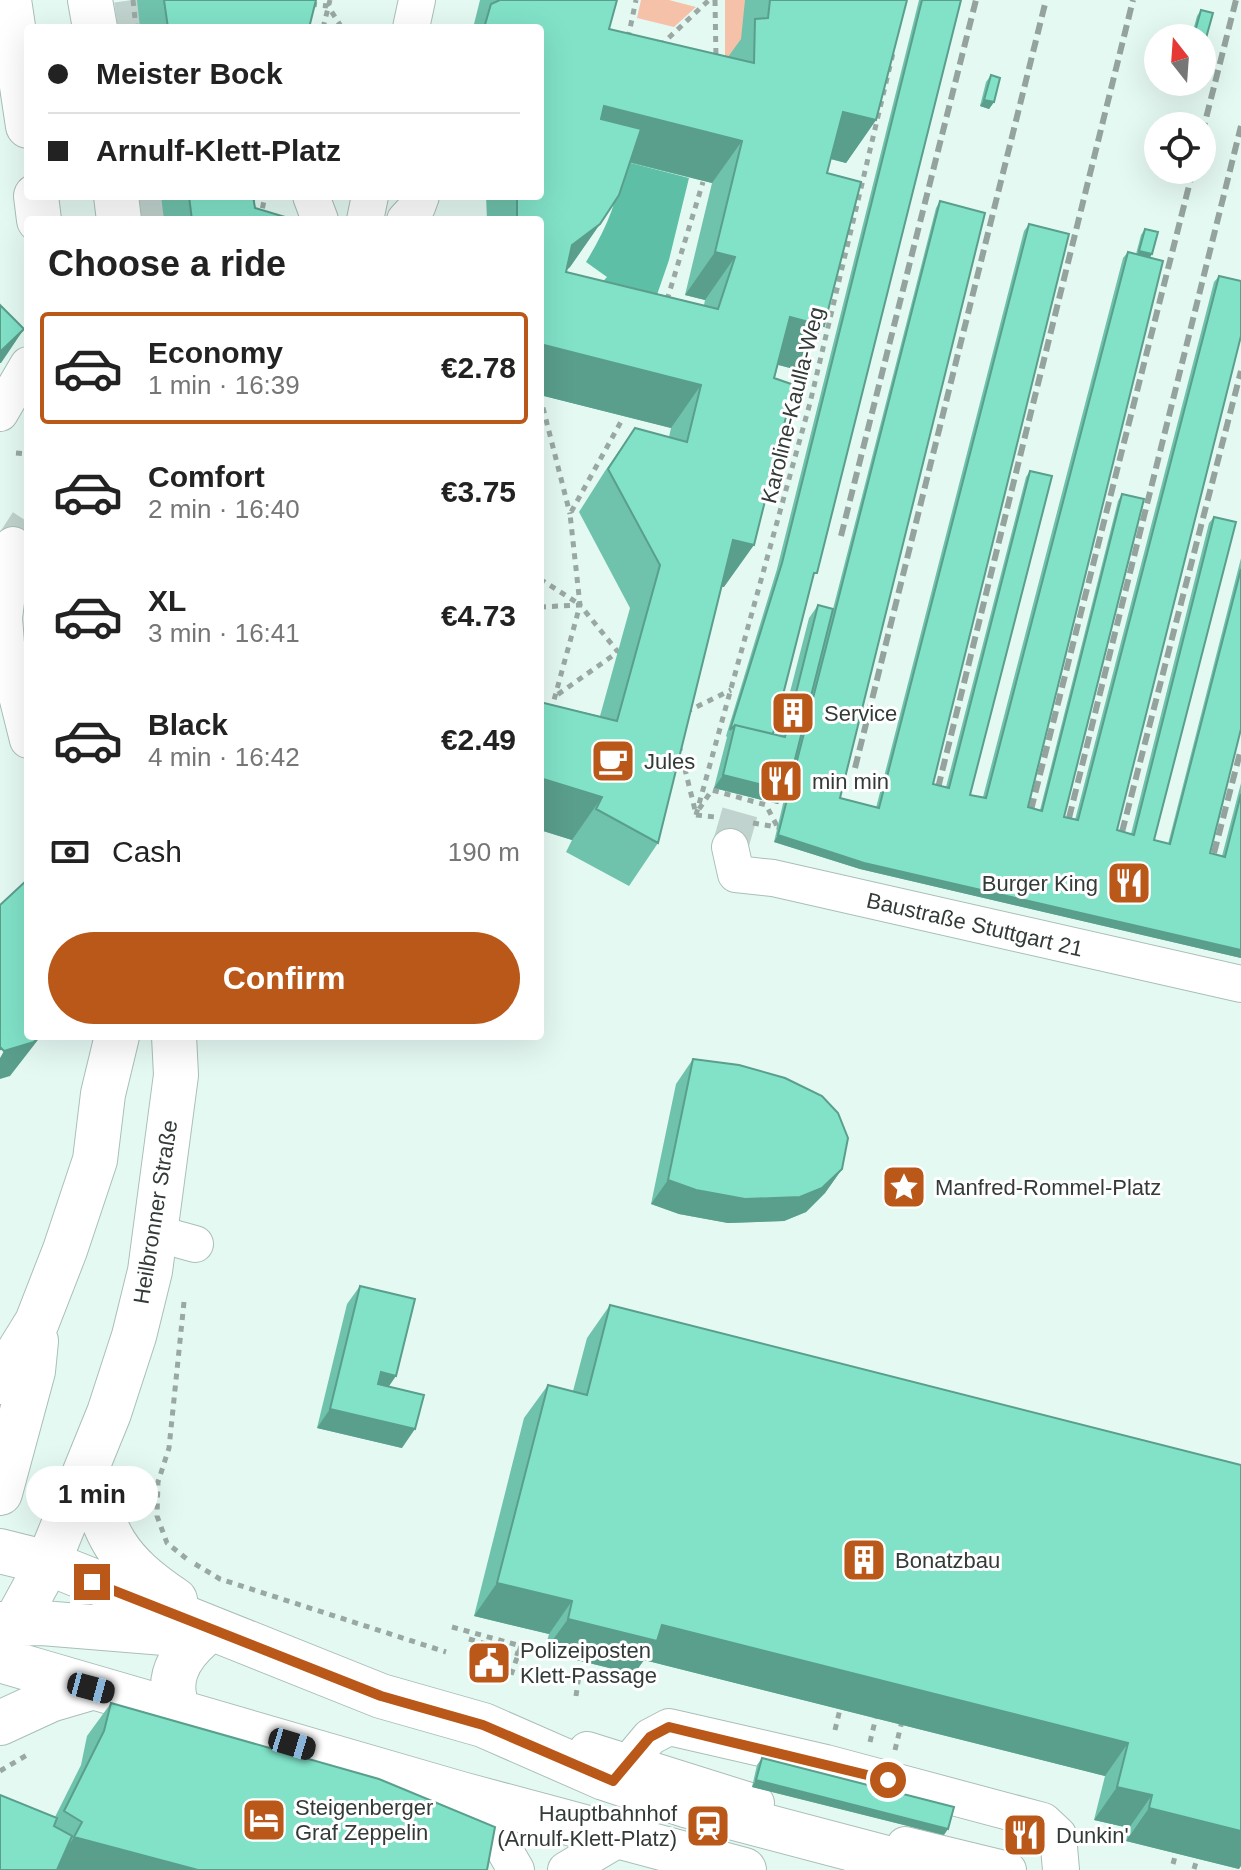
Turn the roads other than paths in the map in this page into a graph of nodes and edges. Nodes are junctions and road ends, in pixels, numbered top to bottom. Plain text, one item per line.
1 (9, 0) edge
2 (90, 0) edge
3 (417, 0) edge
4 (94, 24) edge
5 (412, 24) edge
6 (24, 99) edge
7 (24, 372) edge
8 (0, 413) edge
9 (8, 560) tunnel mouth
10 (24, 724) edge
11 (730, 847) dead end
12 (1241, 984) edge
13 (116, 1040) edge
14 (174, 1040) edge
15 (37, 1322) junction
16 (0, 1382) edge
17 (88, 1467) junction
18 (0, 1493) edge
19 (0, 1551) edge
20 (49, 1560) junction
21 (0, 1570) edge
22 (215, 1633) junction
23 (4, 1639) edge
24 (91, 1688) junction
25 (179, 1711) junction
26 (0, 1723) edge
27 (630, 1760) junction
28 (461, 1794) junction
29 (620, 1838) junction
30 (1061, 1859) edge
31 (516, 1870) edge
32 (566, 1870) edge
33 (744, 1870) edge
34 (932, 1870) edge
35 (1008, 1870) edge

1 - 6 main road
2 - 4 main road
3 - 5 street
7 - 8 street
9 - 10 street
11 - 12 street, Baustraße Stuttgart 21
13 - 15 main road
14 - 17 main road, Heilbronner Straße
15 - 16 main road
15 - 18 main road
17 - 20 main road, Heilbronner Straße
17 - 22 main road
19 - 20 main road
20 - 21 main road
20 - 22 main road
20 - 23 main road, Heilbronner Straße
22 - 23 main road
22 - 25 main road
22 - 27 main road
23 - 24 main road
24 - 25 main road
24 - 26 main road
25 - 28 main road
27 - 30 street
27 - 34 main road
27 - 35 street
28 - 29 main road
28 - 31 street
29 - 32 street
29 - 33 main road

